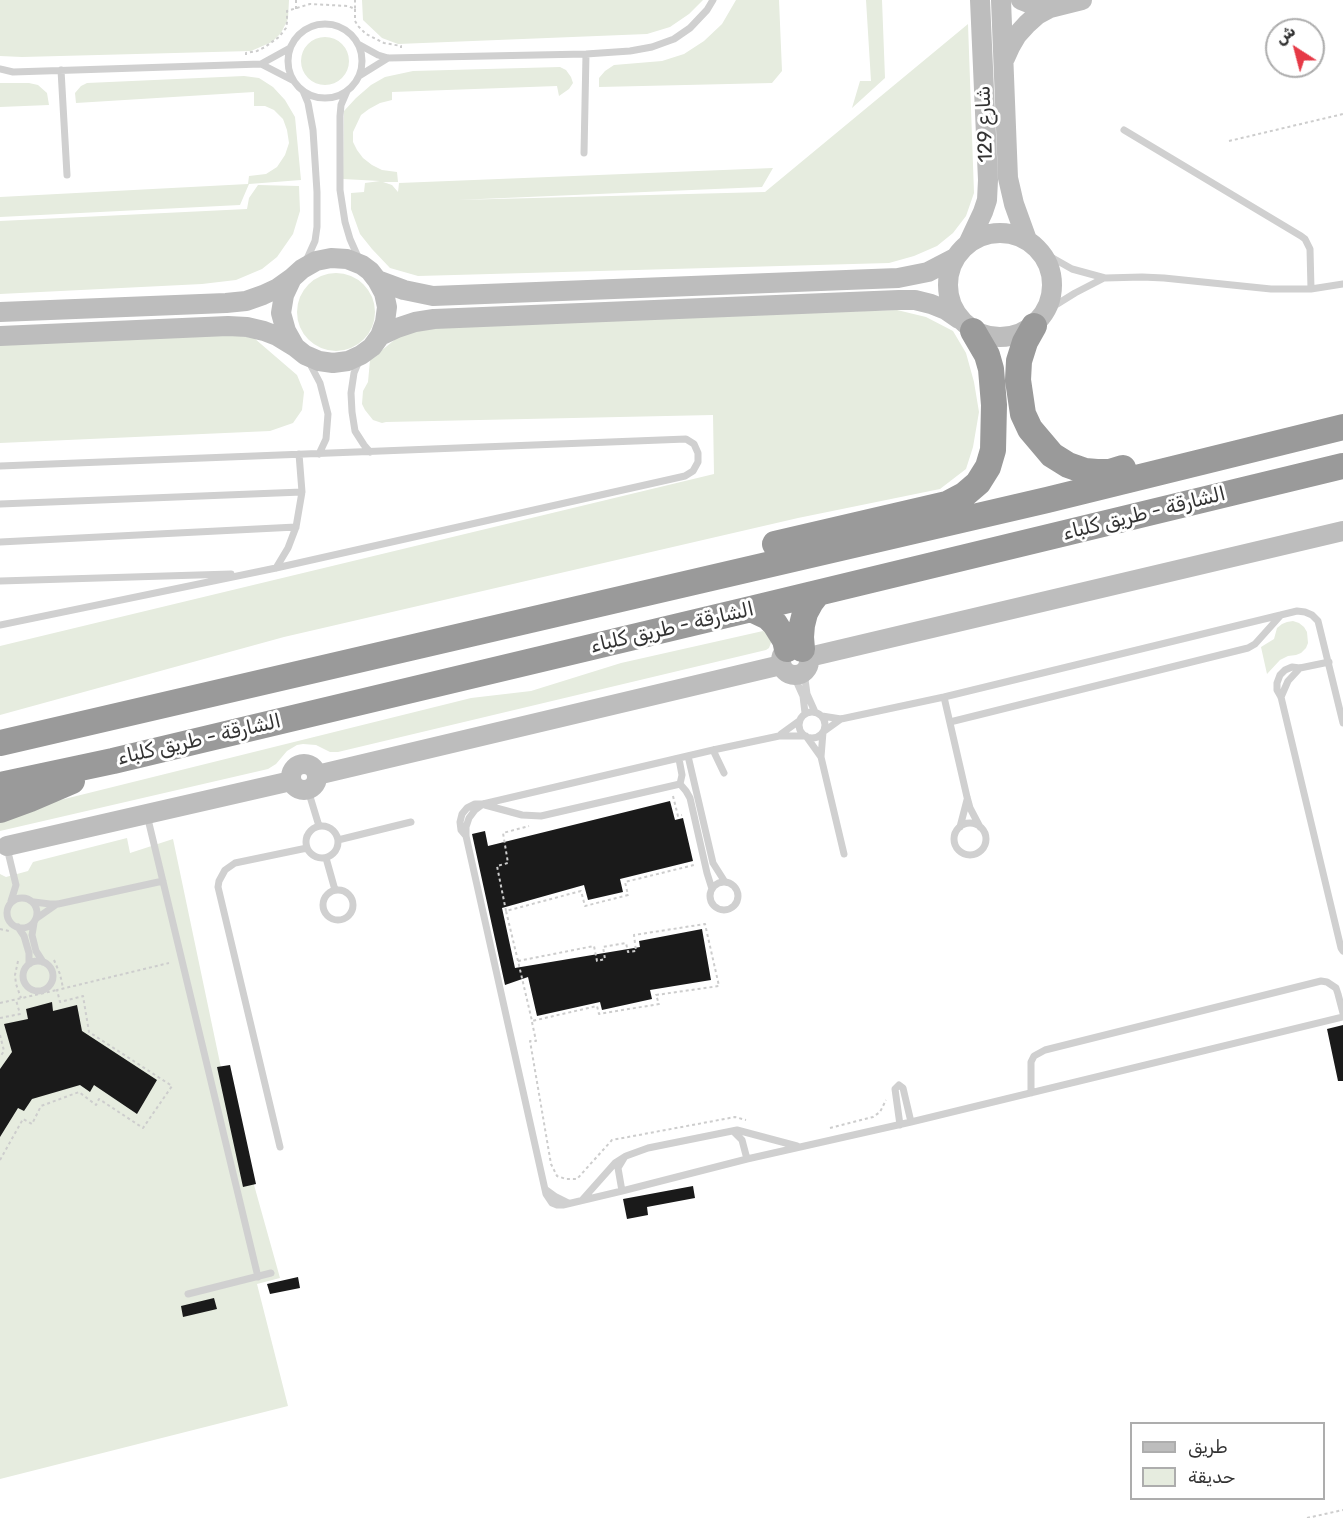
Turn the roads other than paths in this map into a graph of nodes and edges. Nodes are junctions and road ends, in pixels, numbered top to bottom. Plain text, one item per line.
1 (713, 0) edge
2 (980, 0) edge
3 (1001, 0) edge
4 (1021, 0) edge
5 (1082, 0) edge
6 (1050, 8) junction
7 (358, 44) junction
8 (290, 48) junction
9 (586, 54) junction
10 (388, 58) junction
11 (1004, 59) junction
12 (261, 64) junction
13 (0, 69) edge
14 (61, 70) junction
15 (358, 76) junction
16 (292, 80) junction
17 (303, 91) junction
18 (347, 91) junction
19 (1124, 130) dead end
20 (584, 153) dead end
21 (67, 175) dead end
22 (1035, 246) junction
23 (962, 251) junction
24 (362, 265) junction
25 (297, 273) junction
26 (1105, 278) junction
27 (377, 280) junction
28 (1343, 284) edge
29 (1311, 289) junction
30 (0, 312) edge
31 (1040, 318) junction
32 (966, 325) junction
33 (0, 336) edge
34 (380, 336) junction
35 (300, 351) junction
36 (361, 355) junction
37 (1343, 418) edge
38 (1343, 427) edge
39 (370, 452) junction
40 (298, 454) junction
41 (319, 454) junction
42 (0, 466) edge
43 (1343, 466) edge
44 (302, 492) junction
45 (0, 504) edge
46 (296, 527) junction
47 (1343, 531) edge
48 (0, 542) edge
49 (276, 568) junction
50 (249, 574) junction
51 (0, 581) edge
52 (818, 593) junction
53 (574, 609) junction
54 (751, 609) junction
55 (1281, 615) junction
56 (0, 625) edge
57 (796, 661) junction
58 (1329, 662) junction
59 (300, 674) junction
60 (805, 695) junction
61 (944, 697) junction
62 (805, 714) junction
63 (818, 714) junction
64 (841, 719) junction
65 (800, 721) junction
66 (950, 722) junction
67 (1343, 723) edge
68 (0, 727) edge
69 (823, 732) junction
70 (779, 736) junction
71 (806, 736) junction
72 (0, 743) edge
73 (713, 750) junction
74 (688, 756) junction
75 (821, 757) junction
76 (679, 759) junction
77 (113, 761) junction
78 (724, 774) dead end
79 (305, 782) junction
80 (680, 784) junction
81 (0, 785) edge
82 (967, 797) junction
83 (483, 804) junction
84 (0, 810) edge
85 (147, 815) junction
86 (411, 822) dead end
87 (319, 826) junction
88 (960, 827) junction
89 (980, 827) junction
90 (338, 840) junction
91 (7, 846) joint
92 (307, 848) junction
93 (844, 854) dead end
94 (326, 858) junction
95 (163, 881) junction
96 (725, 882) junction
97 (16, 885) junction
98 (712, 889) junction
99 (335, 890) junction
100 (32, 901) junction
101 (58, 904) junction
102 (9, 906) junction
103 (0, 914) edge
104 (35, 921) junction
105 (0, 922) edge
106 (14, 927) junction
107 (1341, 943) edge
108 (1343, 951) edge
109 (43, 962) junction
110 (29, 964) junction
111 (1343, 1015) edge
112 (1031, 1093) junction
113 (911, 1122) junction
114 (900, 1125) junction
115 (733, 1131) junction
116 (280, 1147) dead end
117 (800, 1147) junction
118 (626, 1156) junction
119 (747, 1159) junction
120 (622, 1191) junction
121 (582, 1200) junction
122 (271, 1273) dead end
123 (258, 1277) junction
124 (189, 1294) dead end

1 - 9 lane
2 - 23 street, شارع 129
3 - 11 street, شارع 129
4 - 6 street
5 - 6 street
6 - 11 street
7 - 8 lane
7 - 10 lane
7 - 15 lane
8 - 12 lane
8 - 16 lane
9 - 10 lane
9 - 20 lane
10 - 15 lane
11 - 22 street, شارع 129
12 - 14 lane
12 - 16 lane
13 - 14 lane
14 - 21 lane
15 - 18 lane
16 - 17 lane
17 - 18 lane
17 - 25 lane
18 - 24 lane
19 - 29 lane
22 - 23 street
22 - 26 lane
22 - 31 street
23 - 27 street
23 - 32 street
24 - 25 street
24 - 27 street
25 - 30 street
25 - 35 street
26 - 29 lane
26 - 31 lane
27 - 34 street
28 - 29 lane
31 - 32 street
31 - 37 highway
32 - 34 street
32 - 53 highway
33 - 35 street
34 - 36 street
35 - 36 street
35 - 41 lane
36 - 39 lane
38 - 53 highway, الشارقة - طريق كلباء
39 - 41 lane
39 - 49 lane
40 - 41 lane
40 - 42 lane
40 - 44 lane
43 - 52 highway, الشارقة - طريق كلباء
44 - 45 lane
44 - 46 lane
46 - 48 lane
46 - 49 lane
47 - 57 street
49 - 50 lane
50 - 51 lane
50 - 56 lane
52 - 54 highway, الشارقة - طريق كلباء
52 - 57 highway
53 - 59 highway, الشارقة - طريق كلباء
54 - 57 highway
54 - 77 highway, الشارقة - طريق كلباء
55 - 58 lane
55 - 61 lane
55 - 66 lane
57 - 60 lane
57 - 79 street
58 - 67 lane
58 - 107 lane
59 - 68 highway
59 - 72 highway, الشارقة - طريق كلباء
60 - 62 lane
60 - 63 lane
61 - 64 lane
61 - 66 lane
62 - 63 lane
62 - 65 lane
63 - 64 lane
63 - 69 lane
64 - 69 lane
65 - 70 lane
65 - 71 lane
66 - 82 lane
69 - 71 lane
69 - 75 lane
70 - 71 lane
70 - 73 lane
71 - 75 lane
73 - 74 lane
73 - 78 lane
74 - 76 lane
74 - 96 lane
75 - 93 lane
76 - 80 lane
76 - 83 lane
77 - 81 highway, الشارقة - طريق كلباء
77 - 84 highway
79 - 85 street
79 - 87 lane
80 - 83 lane
80 - 98 lane
82 - 88 lane
82 - 89 lane
83 - 121 lane
85 - 91 street
85 - 95 lane
86 - 90 lane
87 - 90 lane
87 - 92 lane
88 - 89 lane
88 - 89 lane
90 - 94 lane
91 - 97 lane
92 - 94 lane
92 - 116 lane
94 - 99 lane
95 - 101 lane
95 - 123 lane
96 - 98 lane
96 - 98 lane
97 - 100 lane
97 - 102 lane
99 - 99 lane
100 - 101 lane
100 - 102 lane
100 - 104 lane
101 - 104 lane
102 - 103 lane
102 - 106 lane
104 - 106 lane
104 - 109 lane
105 - 106 lane
106 - 110 lane
107 - 108 lane
109 - 110 lane
109 - 110 lane
111 - 112 lane
111 - 112 lane
112 - 113 lane
113 - 114 lane
113 - 114 lane
114 - 117 lane
115 - 117 lane
115 - 118 lane
115 - 119 lane
117 - 119 lane
118 - 120 lane
118 - 121 lane
119 - 120 lane
120 - 121 lane
122 - 123 lane
123 - 124 lane

